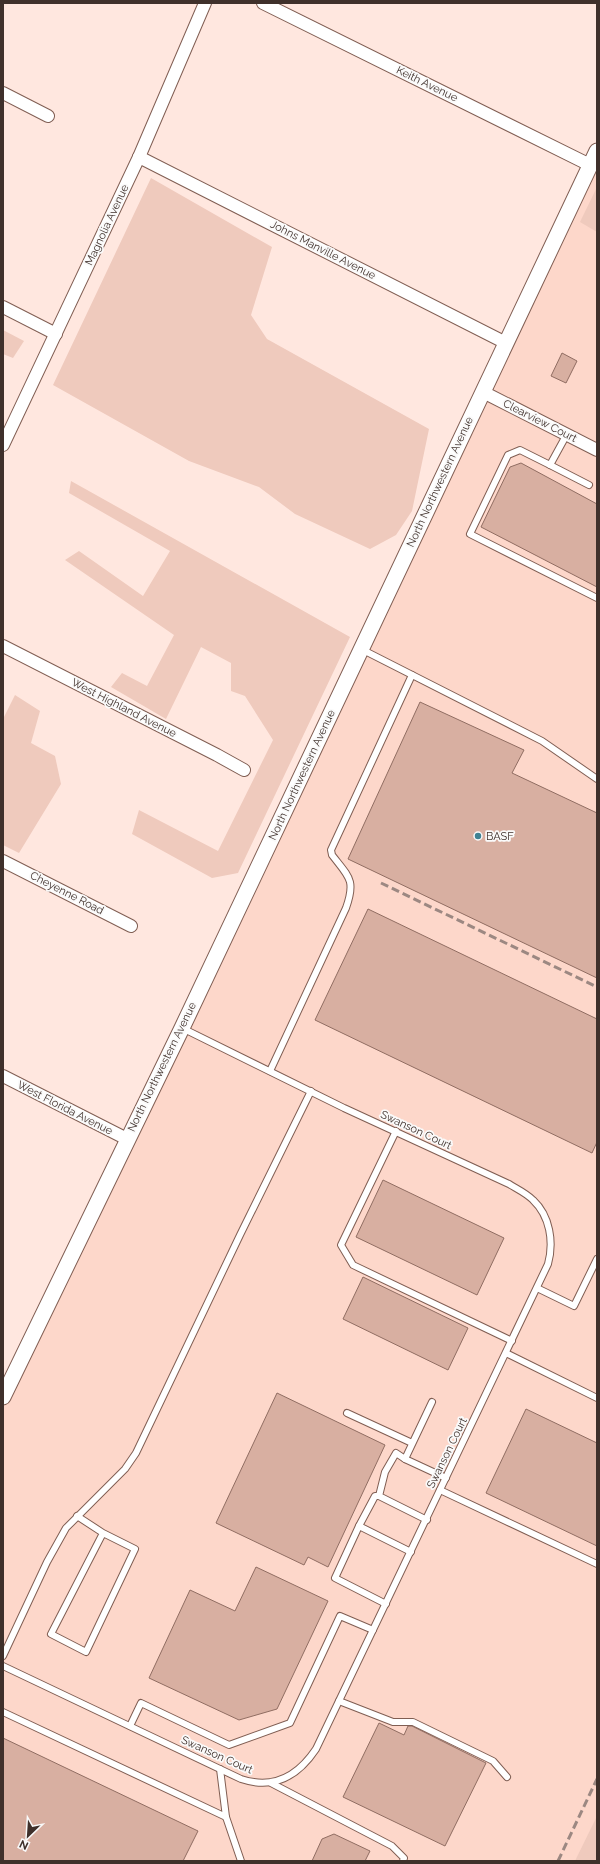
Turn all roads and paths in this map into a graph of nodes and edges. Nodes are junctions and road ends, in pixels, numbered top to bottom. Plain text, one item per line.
1 (205, 3) edge
2 (263, 3) edge
3 (3, 93) edge
4 (48, 116) dead end
5 (597, 151) edge
6 (139, 157) junction
7 (590, 165) junction
8 (3, 307) edge
9 (56, 334) junction
10 (506, 343) junction
11 (483, 392) junction
12 (567, 434) junction
13 (4, 440) edge
14 (597, 450) edge
15 (550, 465) junction
16 (589, 485) dead end
17 (597, 598) edge
18 (3, 646) edge
19 (361, 649) junction
20 (412, 675) junction
21 (244, 770) dead end
22 (597, 779) edge
23 (3, 860) edge
24 (131, 926) dead end
25 (182, 1028) junction
26 (270, 1071) junction
27 (3, 1076) edge
28 (312, 1091) junction
29 (396, 1132) junction
30 (127, 1139) junction
31 (597, 1259) edge
32 (537, 1288) junction
33 (512, 1340) junction
34 (506, 1353) junction
35 (3, 1397) edge
36 (597, 1398) edge
37 (432, 1402) dead end
38 (347, 1413) dead end
39 (412, 1443) junction
40 (405, 1459) junction
41 (446, 1478) junction
42 (440, 1490) junction
43 (379, 1496) junction
44 (78, 1516) junction
45 (426, 1520) junction
46 (359, 1526) junction
47 (103, 1533) junction
48 (411, 1552) junction
49 (597, 1564) edge
50 (386, 1604) junction
51 (373, 1630) junction
52 (3, 1656) edge
53 (3, 1666) edge
54 (339, 1701) junction
55 (3, 1712) edge
56 (130, 1726) junction
57 (220, 1769) junction
58 (507, 1777) dead end
59 (271, 1783) junction
60 (226, 1817) junction
61 (241, 1861) edge
62 (403, 1861) edge

1 - 6 street, Magnolia Avenue
2 - 7 street, Keith Avenue
3 - 4 street
5 - 7 street, North Northwestern Avenue
6 - 9 street, Magnolia Avenue
6 - 10 street, Johns Manville Avenue
7 - 10 street, North Northwestern Avenue
8 - 9 street
9 - 13 street, Magnolia Avenue
10 - 11 street, North Northwestern Avenue
11 - 12 street, Clearview Court
11 - 19 street, North Northwestern Avenue
12 - 14 street, Clearview Court
12 - 15 lane
15 - 16 lane
15 - 17 lane
18 - 21 street, West Highland Avenue
19 - 20 lane
19 - 25 street, North Northwestern Avenue
20 - 22 lane
20 - 26 lane
23 - 24 street, Cheyenne Road
25 - 26 lane, Swanson Court
25 - 30 street, North Northwestern Avenue
26 - 28 lane, Swanson Court
27 - 30 street, West Florida Avenue
28 - 29 lane, Swanson Court
28 - 44 lane
29 - 32 lane, Swanson Court
29 - 33 lane
30 - 35 street, North Northwestern Avenue
31 - 32 lane
32 - 33 lane, Swanson Court
33 - 34 lane, Swanson Court
34 - 36 lane
34 - 41 lane, Swanson Court
37 - 39 lane
38 - 39 lane
39 - 40 lane
40 - 41 lane
40 - 43 lane
41 - 42 lane, Swanson Court
42 - 45 lane, Swanson Court
42 - 49 lane
43 - 45 lane
43 - 46 lane
44 - 47 lane
44 - 52 lane
45 - 48 lane, Swanson Court
46 - 48 lane
46 - 50 lane
47 - 47 lane
48 - 50 lane, Swanson Court
50 - 51 lane, Swanson Court
51 - 54 lane, Swanson Court
51 - 56 lane
53 - 56 lane, Swanson Court
54 - 58 lane
54 - 59 lane, Swanson Court
55 - 60 lane
56 - 57 lane, Swanson Court
57 - 59 lane, Swanson Court
57 - 60 lane
59 - 62 lane
60 - 61 lane

